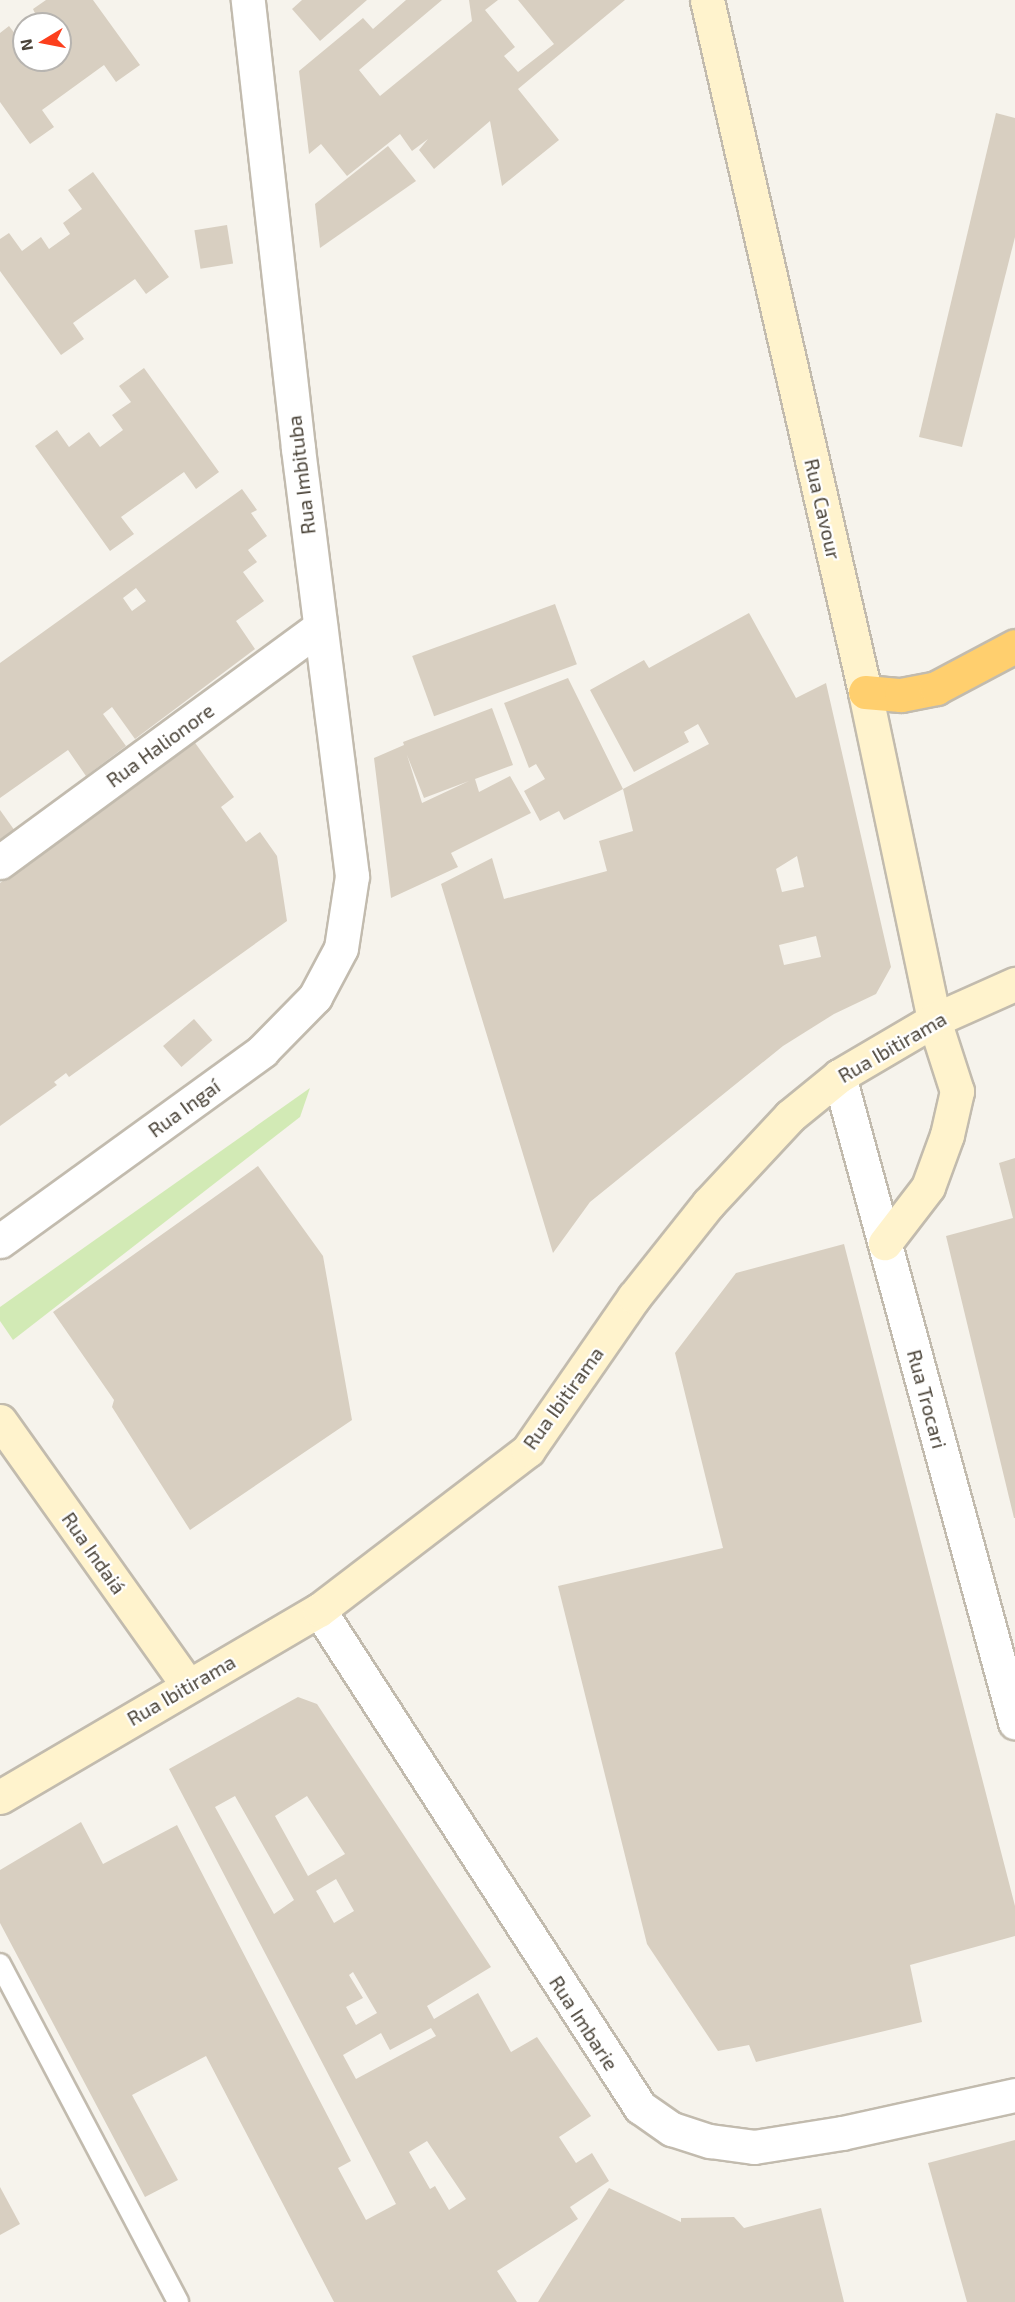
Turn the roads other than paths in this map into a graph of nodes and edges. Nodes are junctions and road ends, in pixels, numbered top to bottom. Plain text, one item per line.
1 (248, 0) edge
2 (707, 0) edge
3 (320, 627) junction
4 (1015, 646) edge
5 (864, 692) junction
6 (0, 862) edge
7 (341, 948) joint
8 (1015, 984) edge
9 (934, 1020) junction
10 (839, 1076) junction
11 (0, 1241) edge
12 (885, 1243) junction
13 (0, 1421) edge
14 (319, 1610) junction
15 (188, 1686) junction
16 (1015, 1722) edge
17 (0, 1797) edge
18 (0, 1964) edge
19 (1015, 2095) edge
20 (178, 2302) edge

1 - 3 street, Rua Imbituba
2 - 5 main road, Rua Cavour
3 - 6 street, Rua Halionore
3 - 7 street, Rua Imbituba
4 - 5 highway
5 - 9 main road, Rua Cavour
7 - 11 street, Rua Ingaí
8 - 9 main road, Rua Ibitirama
9 - 10 main road, Rua Ibitirama
9 - 12 main road, Rua Cavour
10 - 12 street, Rua Trocari
10 - 14 main road, Rua Ibitirama
12 - 16 street, Rua Trocari
13 - 15 main road, Rua Indaiá
14 - 15 main road, Rua Ibitirama
14 - 19 street, Rua Imbarie
15 - 17 main road, Rua Ibitirama
18 - 20 lane

